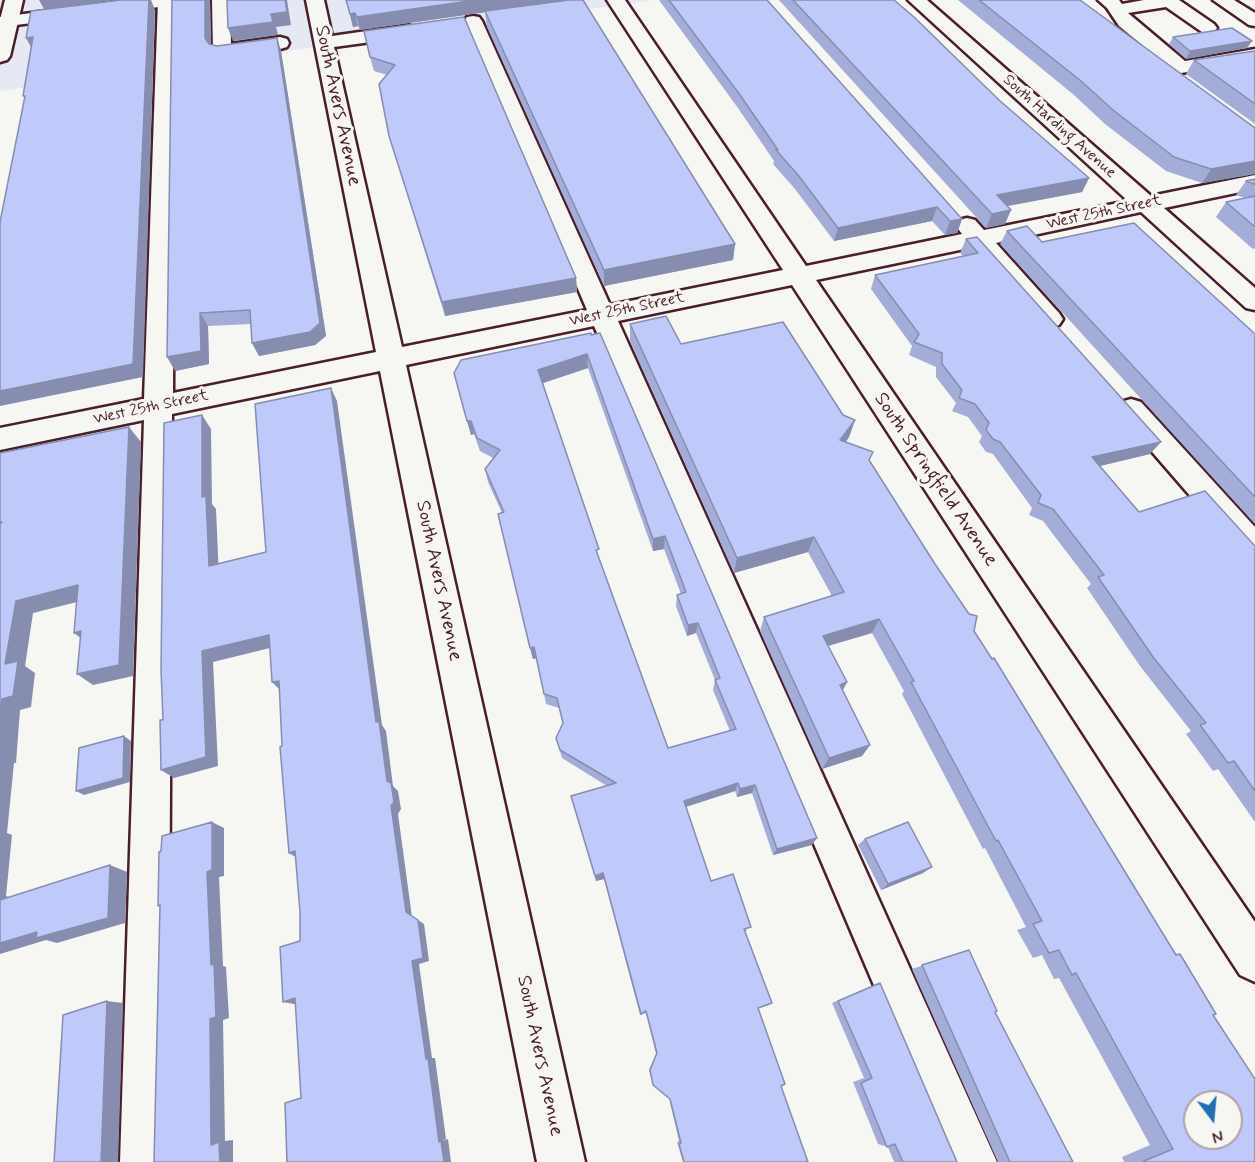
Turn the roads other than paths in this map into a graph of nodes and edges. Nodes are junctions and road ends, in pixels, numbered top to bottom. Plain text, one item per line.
1 (14, 0) edge
2 (221, 0) edge
3 (315, 0) edge
4 (917, 0) edge
5 (1170, 0) edge
6 (1222, 0) edge
7 (170, 1) edge
8 (613, 1) edge
9 (1112, 5) edge
10 (473, 21) dead end
11 (1255, 21) edge
12 (4, 22) edge
13 (1106, 27) edge
14 (429, 28) edge
15 (1208, 28) dead end
16 (280, 43) edge
17 (324, 43) junction
18 (1255, 55) edge
19 (0, 56) edge
20 (1181, 82) edge
21 (1255, 182) edge
22 (1146, 204) junction
23 (955, 212) edge
24 (979, 238) junction
25 (799, 275) junction
26 (1255, 302) edge
27 (602, 315) junction
28 (1068, 339) edge
29 (391, 358) junction
30 (1115, 391) edge
31 (158, 406) junction
32 (0, 439) edge
33 (1255, 549) edge
34 (1255, 960) edge
35 (144, 1162) edge
36 (561, 1162) edge
37 (973, 1162) edge

1 - 12 street
2 - 16 street
3 - 17 street, South Avers Avenue
4 - 22 street, South Harding Avenue
5 - 9 street
5 - 15 street
6 - 11 street
7 - 12 street
7 - 31 street
8 - 25 street, South Springfield Avenue
9 - 18 street
10 - 27 street
12 - 19 street
13 - 20 street
14 - 17 street
17 - 29 street, South Avers Avenue
21 - 22 street, West 25th Street
22 - 24 street, West 25th Street
22 - 26 street, South Harding Avenue
23 - 24 street
24 - 25 street, West 25th Street
24 - 28 street
25 - 27 street, West 25th Street
25 - 34 street, South Springfield Avenue
27 - 29 street, West 25th Street
27 - 37 street
29 - 31 street, West 25th Street
29 - 36 street, South Avers Avenue
30 - 33 street
31 - 32 street, West 25th Street
31 - 35 street

